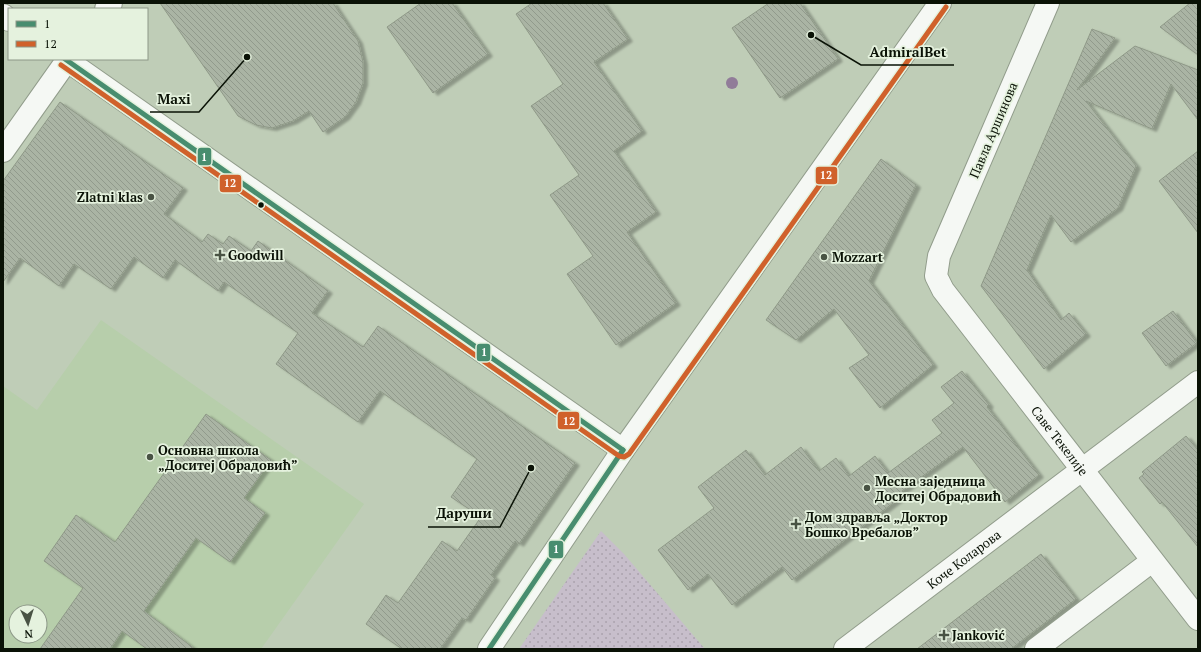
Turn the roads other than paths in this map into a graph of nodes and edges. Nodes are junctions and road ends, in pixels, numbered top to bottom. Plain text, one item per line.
1 (940, 3) edge
2 (1048, 3) edge
3 (66, 60) edge
4 (3, 151) edge
5 (939, 256) joint
6 (1198, 382) edge
7 (623, 450) junction
8 (1083, 470) junction
9 (1152, 561) junction
10 (1198, 619) edge
11 (1044, 647) edge
12 (489, 649) edge
13 (845, 649) edge

1 - 7 street
2 - 5 street, Павла Аршинова
3 - 4 street
3 - 7 street
5 - 8 street, Саве Текелије
6 - 8 street, Коче Коларова
7 - 12 street
8 - 9 street, Саве Текелије
8 - 13 street, Коче Коларова
9 - 10 street, Саве Текелије
9 - 11 street

